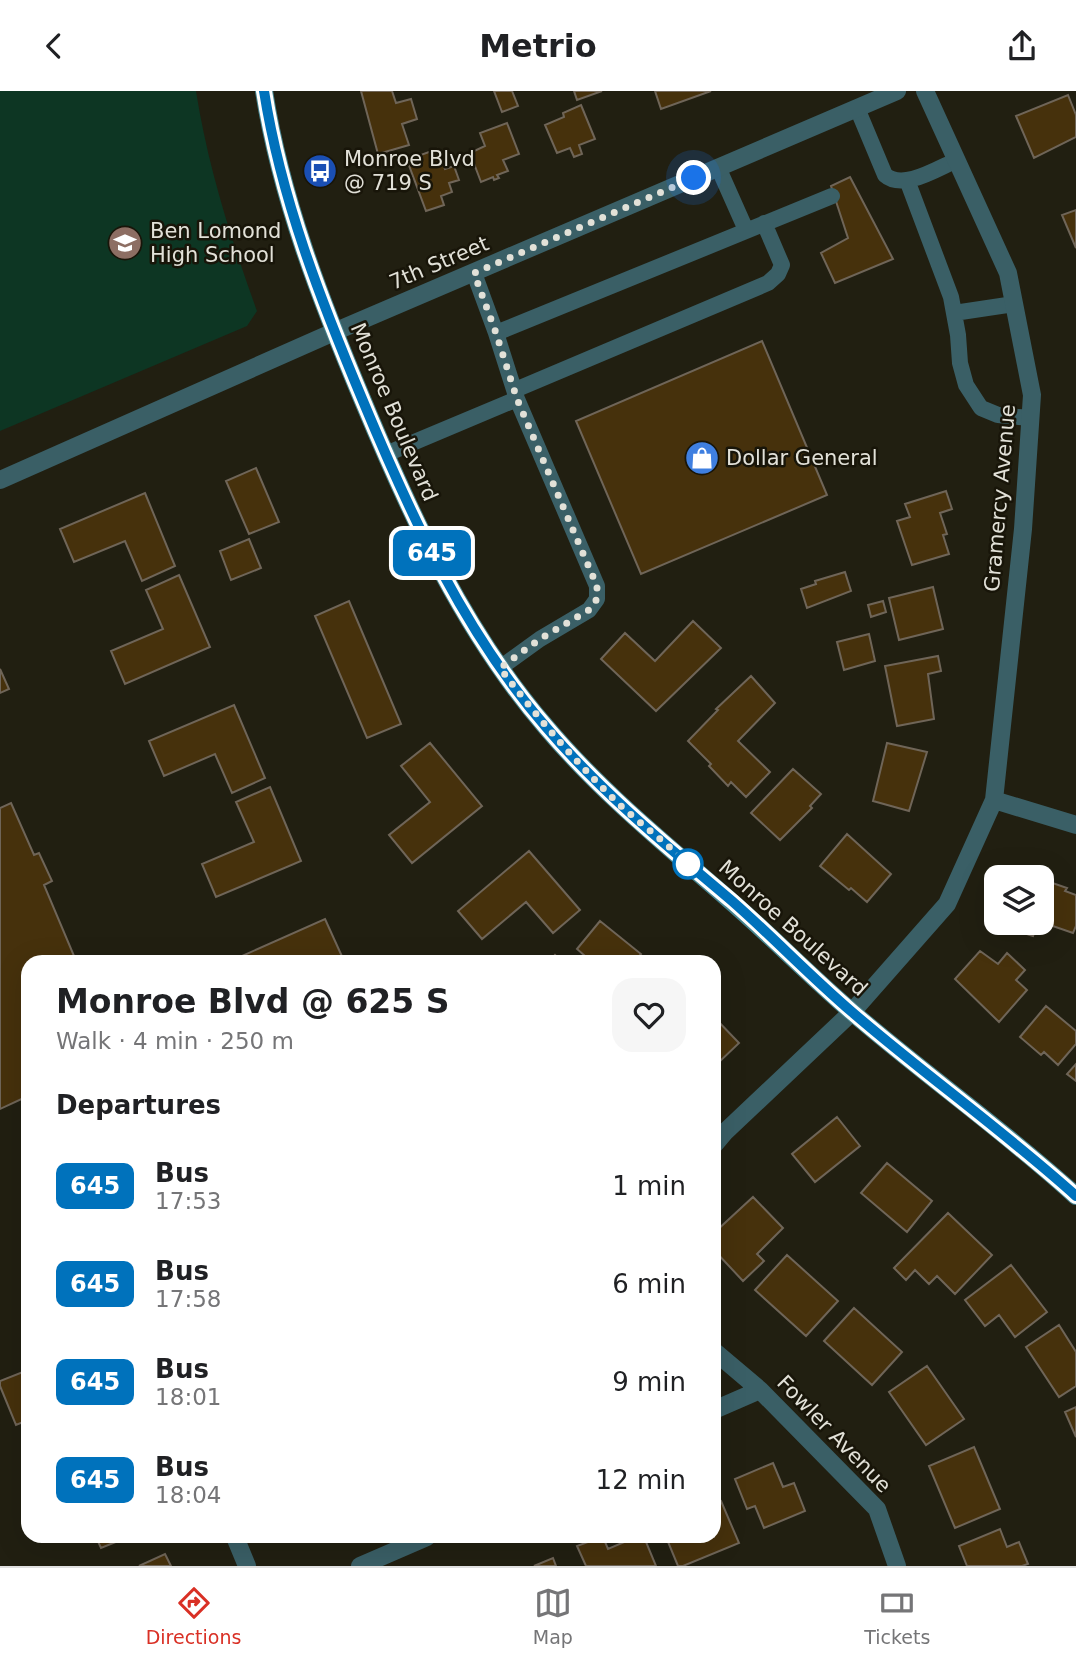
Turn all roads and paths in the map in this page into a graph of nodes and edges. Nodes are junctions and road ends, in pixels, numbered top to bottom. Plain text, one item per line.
1 (264, 91) edge
2 (897, 91) edge
3 (925, 91) edge
4 (857, 108) junction
5 (957, 160) junction
6 (719, 167) junction
7 (907, 180) junction
8 (832, 196) dead end
9 (764, 223) junction
10 (746, 230) junction
11 (474, 273) junction
12 (1014, 304) junction
13 (954, 313) junction
14 (334, 332) junction
15 (496, 333) junction
16 (516, 394) junction
17 (1030, 418) junction
18 (386, 454) junction
19 (0, 480) edge
20 (500, 668) junction
21 (994, 800) junction
22 (1076, 825) edge
23 (852, 1012) junction
24 (721, 1136) edge
25 (1076, 1196) edge
26 (721, 1357) edge
27 (760, 1390) junction
28 (721, 1407) edge
29 (237, 1543) edge
30 (413, 1543) edge
31 (247, 1566) edge
32 (360, 1566) edge
33 (897, 1566) edge

1 - 14 main road, Monroe Boulevard
2 - 4 street, 7th Street
3 - 5 street, Gramercy Avenue
4 - 6 street, 7th Street
4 - 7 lane
5 - 7 lane
5 - 12 street, Gramercy Avenue
6 - 10 lane
6 - 11 street, 7th Street
7 - 13 lane
8 - 9 lane
9 - 10 lane
9 - 16 lane
10 - 15 lane
11 - 14 street, 7th Street
11 - 15 lane
12 - 13 lane
12 - 17 street, Gramercy Avenue
13 - 17 lane
14 - 18 main road, Monroe Boulevard
14 - 19 street, 7th Street
15 - 16 lane
16 - 18 lane
16 - 20 lane
17 - 21 street, Gramercy Avenue
18 - 20 main road, Monroe Boulevard
20 - 23 main road, Monroe Boulevard
21 - 22 street
21 - 23 street, Gramercy Avenue
23 - 24 street, Gramercy Avenue
23 - 25 main road, Monroe Boulevard
26 - 27 street, Fowler Avenue
27 - 28 street
27 - 33 street, Fowler Avenue
29 - 31 street
30 - 32 street

